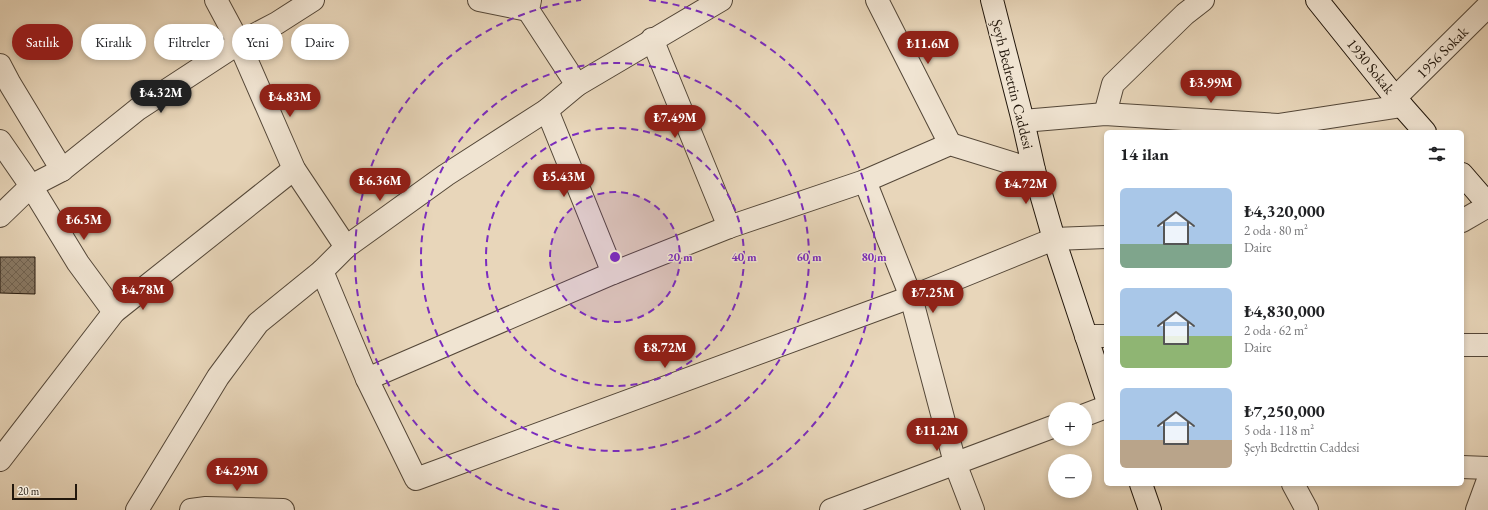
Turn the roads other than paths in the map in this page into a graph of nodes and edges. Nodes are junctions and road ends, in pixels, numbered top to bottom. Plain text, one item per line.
1 (216, 0) edge
2 (313, 0) edge
3 (479, 0) edge
4 (719, 0) edge
5 (877, 0) edge
6 (992, 0) edge
7 (1203, 0) edge
8 (1317, 0) edge
9 (529, 5) edge
10 (1488, 6) edge
11 (1179, 7) edge
12 (274, 24) edge
13 (232, 30) edge
14 (652, 39) junction
15 (232, 48) edge
16 (246, 60) edge
17 (0, 65) edge
18 (577, 85) junction
19 (1399, 102) junction
20 (547, 110) junction
21 (1105, 114) junction
22 (1023, 121) junction
23 (1423, 130) edge
24 (0, 141) edge
25 (950, 144) junction
26 (294, 169) junction
27 (62, 170) junction
28 (1034, 170) junction
29 (1464, 176) edge
30 (865, 181) junction
31 (31, 186) junction
32 (1488, 205) edge
33 (0, 216) edge
34 (1464, 220) edge
35 (729, 227) junction
36 (1104, 237) edge
37 (1054, 239) junction
38 (346, 247) junction
39 (322, 271) junction
40 (614, 273) junction
41 (911, 297) junction
42 (114, 312) junction
43 (1096, 336) edge
44 (1464, 345) edge
45 (1488, 345) edge
46 (367, 379) junction
47 (1104, 384) edge
48 (1104, 408) edge
49 (1092, 412) edge
50 (1048, 429) edge
51 (0, 460) edge
52 (955, 463) junction
53 (1464, 467) edge
54 (1488, 468) edge
55 (1488, 480) edge
56 (1142, 486) edge
57 (1294, 486) edge
58 (137, 510) edge
59 (191, 510) edge
60 (283, 510) edge
61 (831, 510) edge
62 (973, 510) edge
63 (1150, 510) edge
64 (1307, 510) edge
65 (1477, 510) edge

1 - 13 street
2 - 12 street
3 - 9 street
4 - 14 street
5 - 25 street
6 - 22 street, Şeyh Bedrettin Caddesi
7 - 11 street
8 - 19 street, 1930 Sokak
9 - 18 street
10 - 19 street, 1956 Sokak
11 - 21 street
14 - 18 street
14 - 35 street
15 - 27 street
16 - 26 street
17 - 27 street
18 - 20 street
19 - 21 street
19 - 23 street, 1930 Sokak
20 - 38 street
20 - 40 street
21 - 22 street
22 - 28 street, Şeyh Bedrettin Caddesi
24 - 31 street
25 - 28 street
25 - 30 street
26 - 38 street
26 - 42 street
27 - 31 street
28 - 37 street, Şeyh Bedrettin Caddesi
29 - 32 street
30 - 35 street
30 - 41 street
31 - 33 street
31 - 42 street
32 - 34 street
35 - 40 street
36 - 37 street
37 - 41 street
37 - 43 street, Şeyh Bedrettin Caddesi
38 - 39 street
39 - 46 street
39 - 58 street
40 - 46 street
41 - 46 street
41 - 52 street
42 - 51 street
43 - 47 street, Şeyh Bedrettin Caddesi
44 - 45 street
48 - 49 street
50 - 52 street
52 - 61 street
52 - 62 street
53 - 54 street
55 - 65 street
56 - 63 street
57 - 64 street
59 - 60 street

